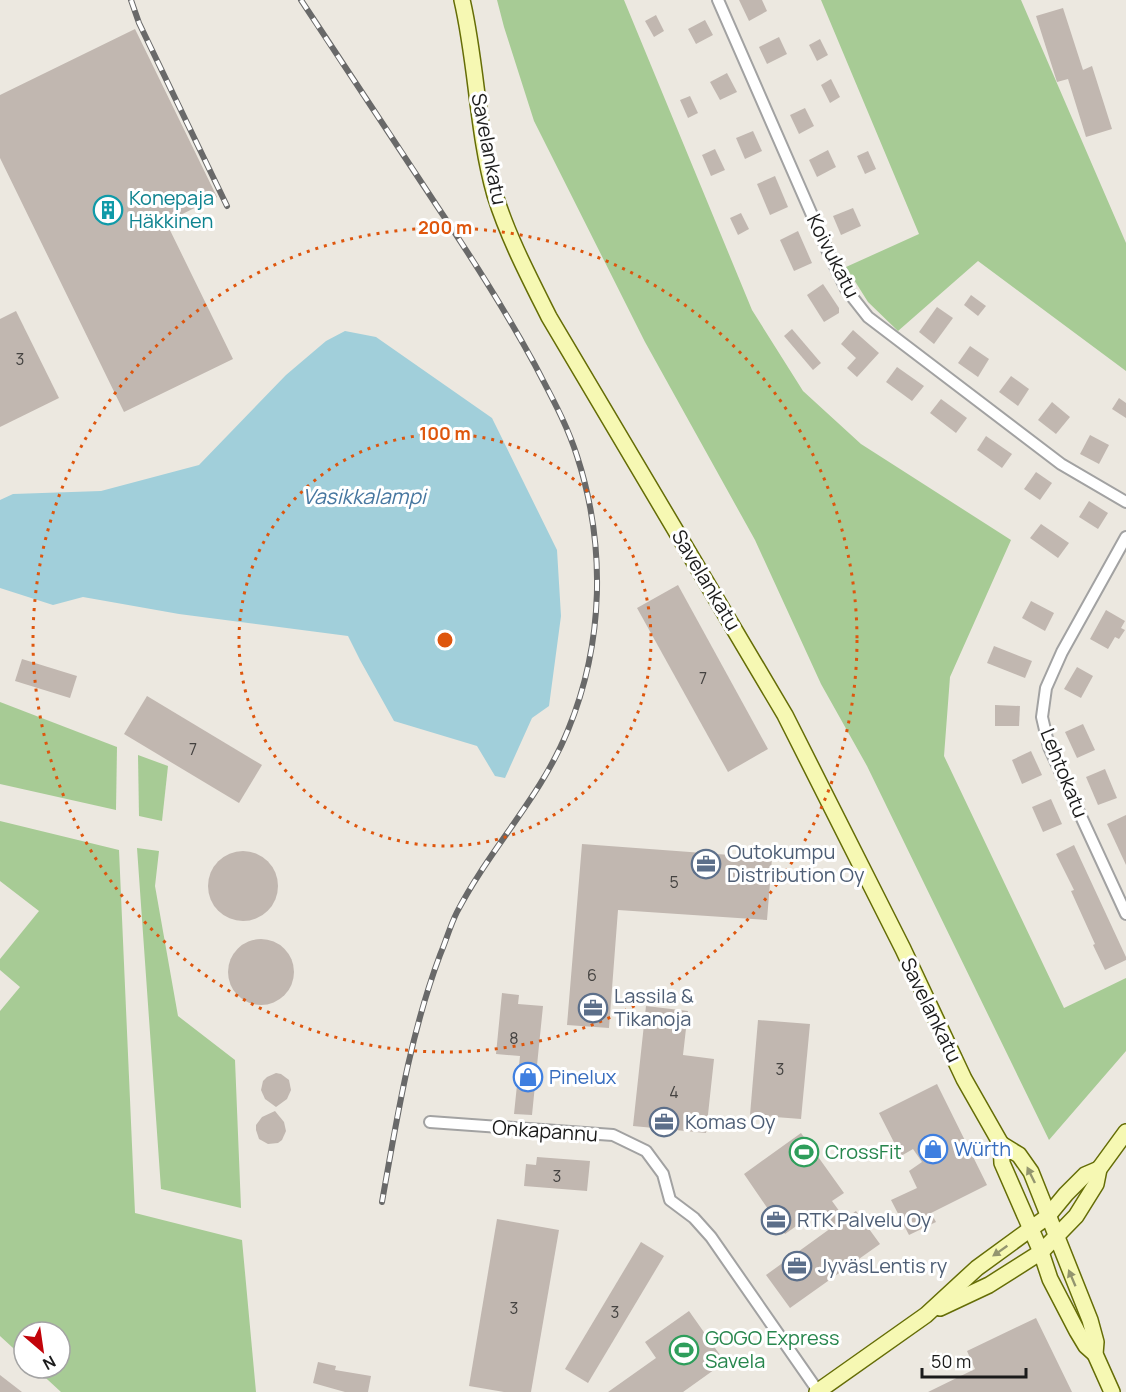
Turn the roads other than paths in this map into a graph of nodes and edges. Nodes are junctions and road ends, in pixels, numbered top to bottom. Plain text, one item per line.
1 (462, 0) edge
2 (718, 0) edge
3 (1126, 502) edge
4 (1126, 537) edge
5 (1126, 914) edge
6 (430, 1122) dead end
7 (1126, 1132) edge
8 (1001, 1144) junction
9 (1099, 1169) junction
10 (1047, 1216) junction
11 (1032, 1230) junction
12 (1056, 1236) junction
13 (1041, 1251) junction
14 (926, 1315) junction
15 (1095, 1354) junction
16 (818, 1392) edge
17 (1112, 1392) edge

1 - 8 main road, Savelankatu
2 - 3 street, Koivukatu
4 - 5 street, Lehtokatu
6 - 16 street, Onkapannu
7 - 9 main road
10 -> 8 main road, Savelankatu
8 - 11 main road, Savelankatu
9 - 10 main road
9 - 12 main road
10 - 11 main road
10 - 12 main road, Savelankatu
11 - 13 main road, Savelankatu
11 -> 14 main road
12 - 13 main road
15 -> 12 main road, Savelankatu
13 - 14 main road
13 - 15 main road, Savelankatu
14 - 16 main road
15 - 17 main road

